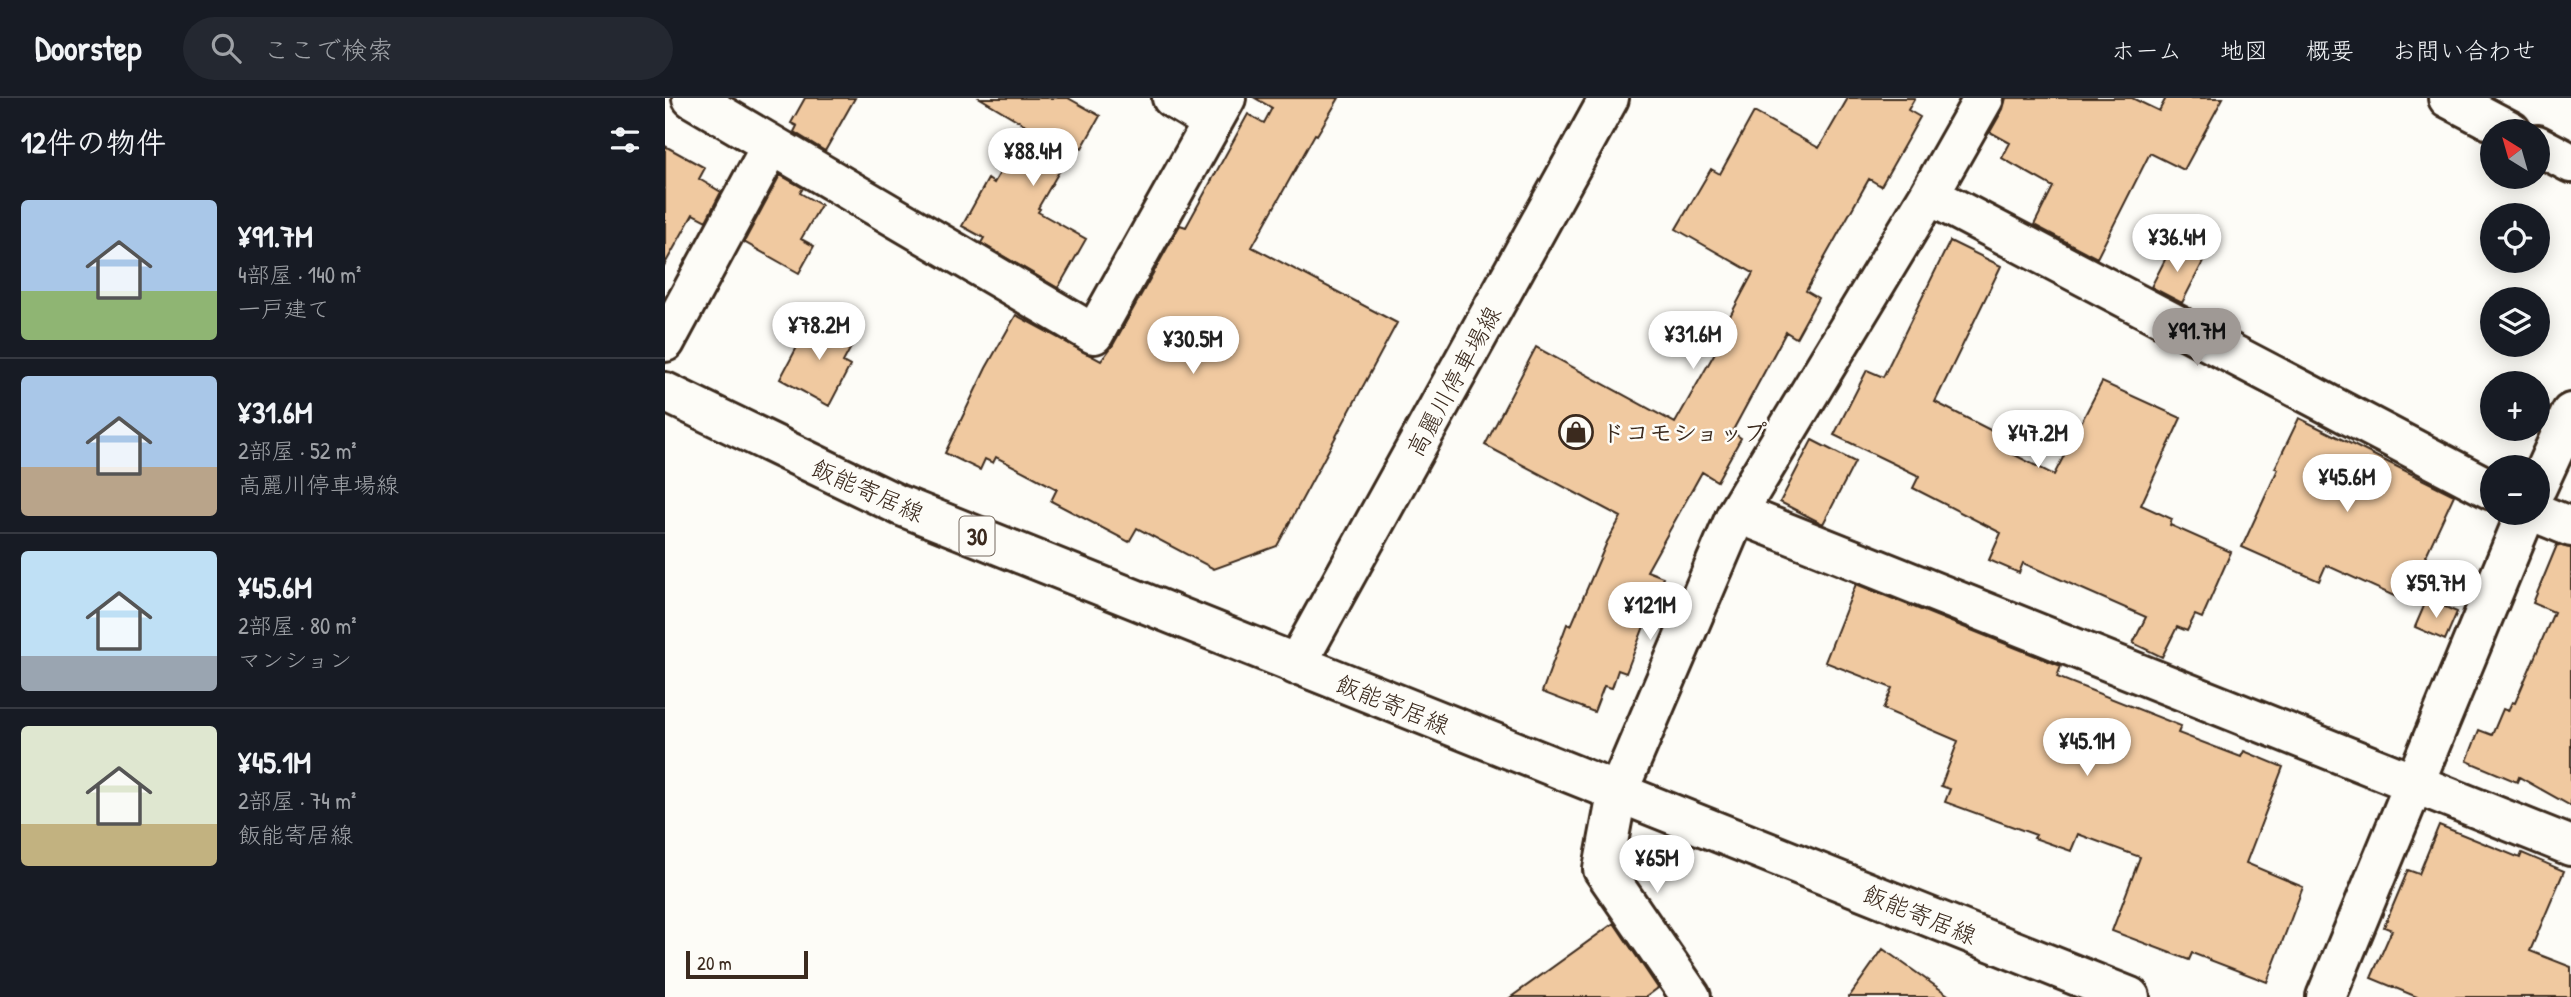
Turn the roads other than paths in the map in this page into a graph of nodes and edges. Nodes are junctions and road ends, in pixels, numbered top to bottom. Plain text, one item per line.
1 (692, 98) edge
2 (1172, 98) edge
3 (1609, 98) edge
4 (1984, 98) edge
5 (2448, 98) edge
6 (1219, 110) edge
7 (2488, 119) edge
8 (771, 146) junction
9 (2550, 152) edge
10 (2571, 163) edge
11 (1929, 195) junction
12 (665, 342) edge
13 (665, 392) edge
14 (2571, 413) edge
15 (2550, 458) edge
16 (2480, 484) edge
17 (1737, 513) junction
18 (2550, 518) edge
19 (2521, 525) edge
20 (2571, 527) edge
21 (1296, 665) junction
22 (2414, 785) junction
23 (1618, 794) junction
24 (2571, 846) edge
25 (1691, 997) edge
26 (2130, 997) edge
27 (2326, 997) edge

1 - 8 street
2 - 6 street
3 - 21 street, 高麗川停車場線
4 - 11 street
5 - 7 street
6 - 8 street
8 - 12 street
9 - 10 street
11 - 16 street
11 - 17 street
13 - 21 street, 飯能寄居線 / 30
14 - 15 street
17 - 22 street
17 - 23 street
18 - 20 street
19 - 22 street
21 - 23 street, 飯能寄居線 / 30
22 - 24 street
22 - 27 street
23 - 25 street
23 - 26 street, 飯能寄居線 / 30

